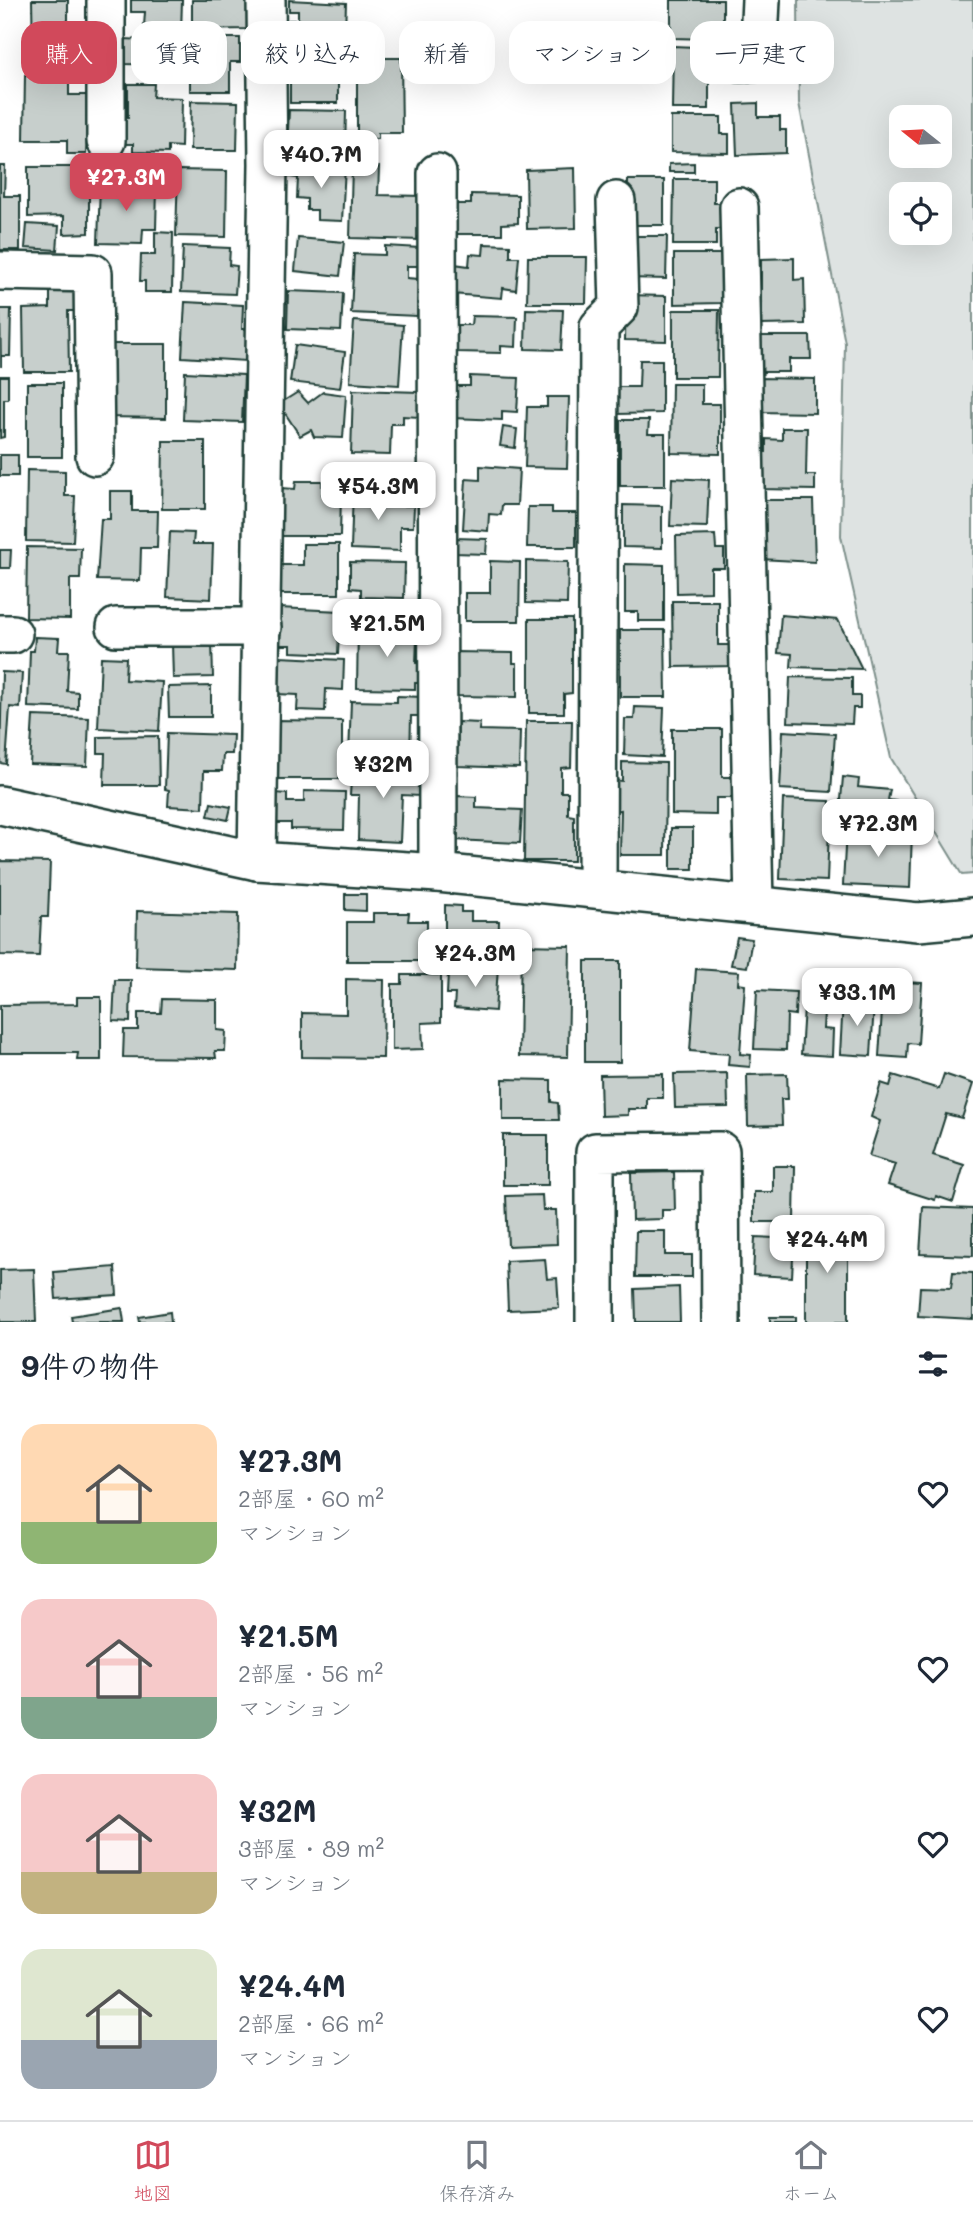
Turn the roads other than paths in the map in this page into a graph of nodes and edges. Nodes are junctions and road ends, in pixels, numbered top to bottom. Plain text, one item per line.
1 (106, 0) edge
2 (266, 0) edge
3 (761, 0) edge
4 (760, 21) edge
5 (107, 141) dead end
6 (438, 173) dead end
7 (616, 201) dead end
8 (739, 207) dead end
9 (0, 271) edge
10 (95, 456) dead end
11 (116, 627) dead end
12 (262, 627) junction
13 (0, 805) edge
14 (257, 861) junction
15 (438, 873) junction
16 (597, 889) junction
17 (754, 905) junction
18 (973, 917) edge
19 (595, 1322) edge
20 (721, 1322) edge

1 - 5 street
2 - 12 street
3 - 4 street
6 - 15 street
7 - 16 street
8 - 17 street
9 - 10 street
11 - 12 street
12 - 14 street
13 - 14 street
14 - 15 street
15 - 16 street
16 - 17 street
17 - 18 street
19 - 20 street

